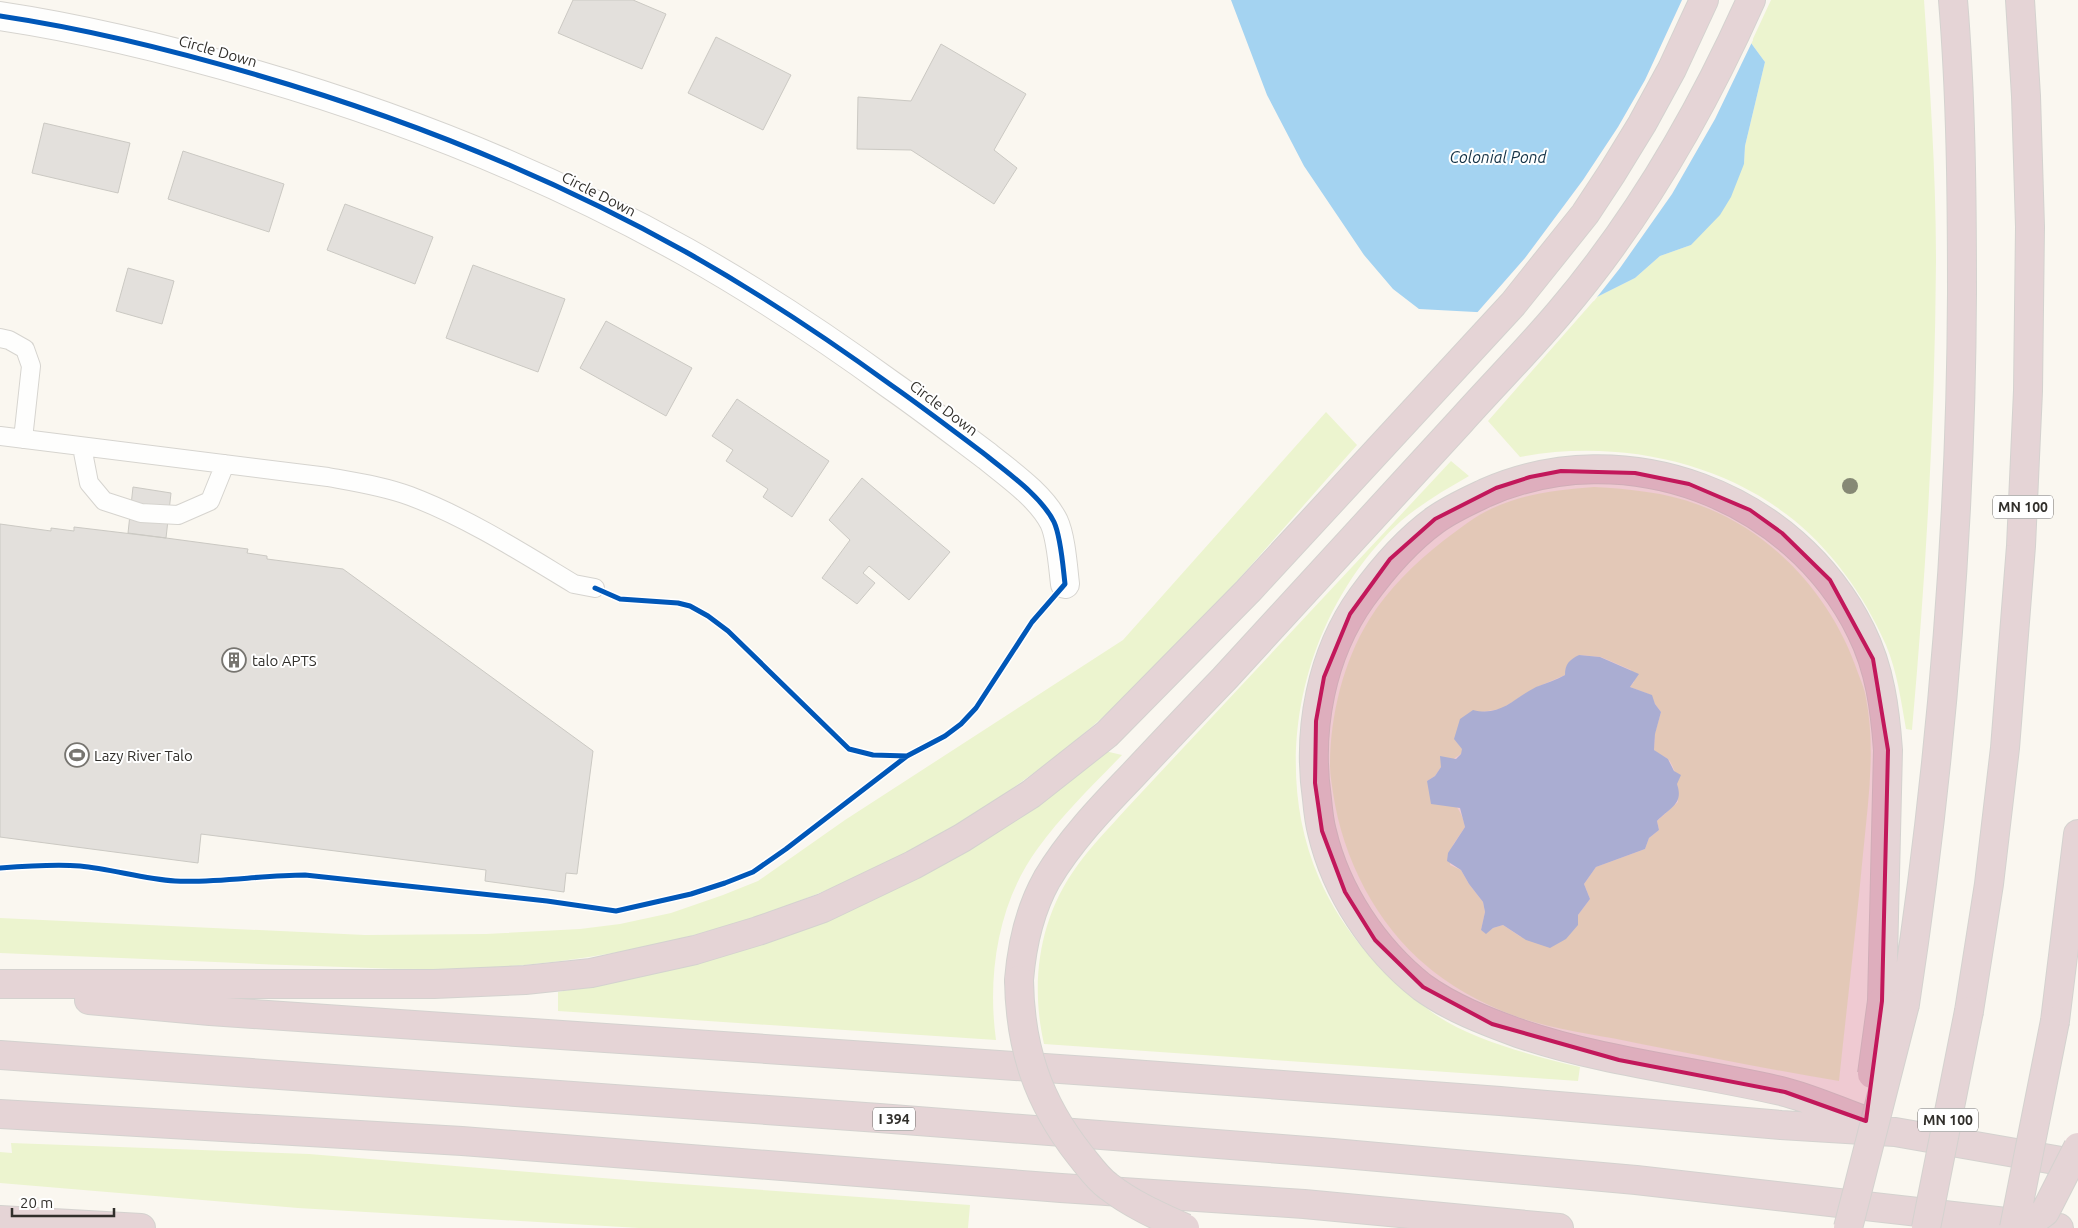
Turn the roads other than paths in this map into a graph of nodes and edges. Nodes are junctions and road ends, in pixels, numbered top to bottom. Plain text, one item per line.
1 (1704, 0) edge
2 (1751, 0) edge
3 (1952, 0) edge
4 (2020, 0) edge
5 (0, 16) edge
6 (0, 338) edge
7 (0, 436) edge
8 (23, 439) junction
9 (82, 447) junction
10 (225, 464) junction
11 (1065, 584) dead end
12 (595, 588) dead end
13 (2078, 834) edge
14 (0, 984) edge
15 (0, 991) edge
16 (1893, 1002) junction
17 (0, 1055) edge
18 (9, 1115) edge
19 (1896, 1132) junction
20 (2078, 1147) edge
21 (2078, 1164) edge
22 (0, 1220) edge
23 (141, 1228) edge
24 (1185, 1228) edge
25 (1559, 1228) edge
26 (1848, 1228) edge
27 (1926, 1228) edge
28 (2014, 1228) edge
29 (2023, 1228) edge
30 (2059, 1228) edge

1 - 14 highway
2 - 24 highway, bridge
3 - 16 highway
4 - 27 highway, MN 100, bridge
5 - 11 street, Circle Down
6 - 8 lane
7 - 8 lane
8 - 9 lane
9 - 10 lane
9 - 10 lane
10 - 12 lane
13 - 28 highway, bridge
15 - 19 highway
16 - 19 highway
16 - 26 highway, bridge
17 - 30 highway, I 394
18 - 25 highway
19 - 21 highway
20 - 29 highway, bridge
22 - 23 highway

